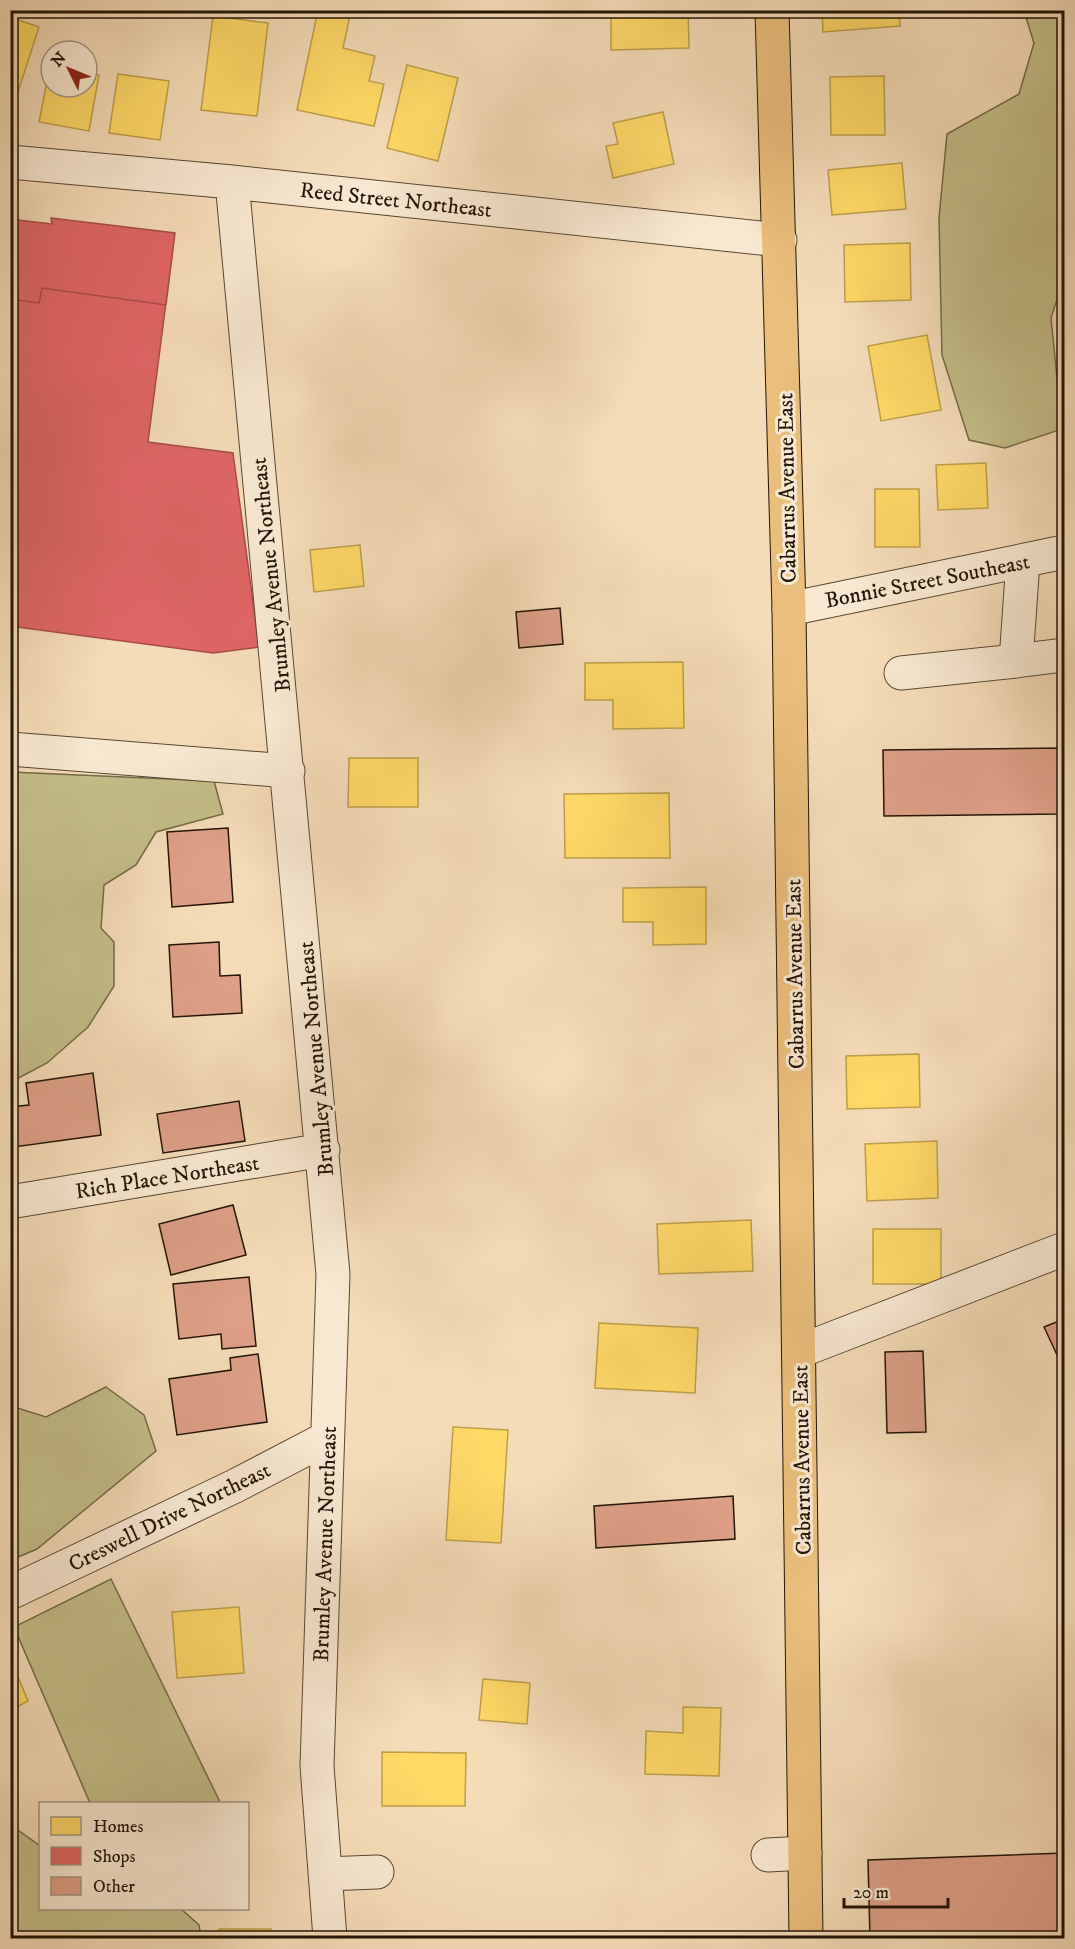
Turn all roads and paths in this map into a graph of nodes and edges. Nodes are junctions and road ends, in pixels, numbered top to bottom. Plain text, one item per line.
1 (772, 10) edge
2 (10, 162) edge
3 (232, 182) junction
4 (780, 240) junction
5 (1065, 552) edge
6 (1023, 561) junction
7 (789, 609) junction
8 (1065, 656) edge
9 (1016, 661) junction
10 (901, 673) dead end
11 (10, 748) edge
12 (288, 771) junction
13 (323, 1150) junction
14 (10, 1202) edge
15 (1065, 1249) edge
16 (800, 1351) junction
17 (327, 1438) junction
18 (10, 1593) edge
19 (805, 1853) junction
20 (768, 1854) dead end
21 (376, 1872) dead end
22 (325, 1874) junction
23 (330, 1938) edge
24 (806, 1938) edge

1 - 4 main road, Cabarrus Avenue East
2 - 3 street, Reed Street Northeast
3 - 4 street, Reed Street Northeast
3 - 12 street, Brumley Avenue Northeast
4 - 7 main road, Cabarrus Avenue East
5 - 6 street, Bonnie Street Southeast
6 - 7 street, Bonnie Street Southeast
6 - 9 street
7 - 16 main road, Cabarrus Avenue East
8 - 9 street
9 - 10 street
11 - 12 street
12 - 13 street, Brumley Avenue Northeast
13 - 14 street, Rich Place Northeast
13 - 17 street, Brumley Avenue Northeast
15 - 16 street
16 - 19 main road, Cabarrus Avenue East
17 - 18 street, Creswell Drive Northeast
17 - 22 street, Brumley Avenue Northeast
19 - 20 street
19 - 24 main road, Cabarrus Avenue East
21 - 22 street
22 - 23 street, Brumley Avenue Northeast

